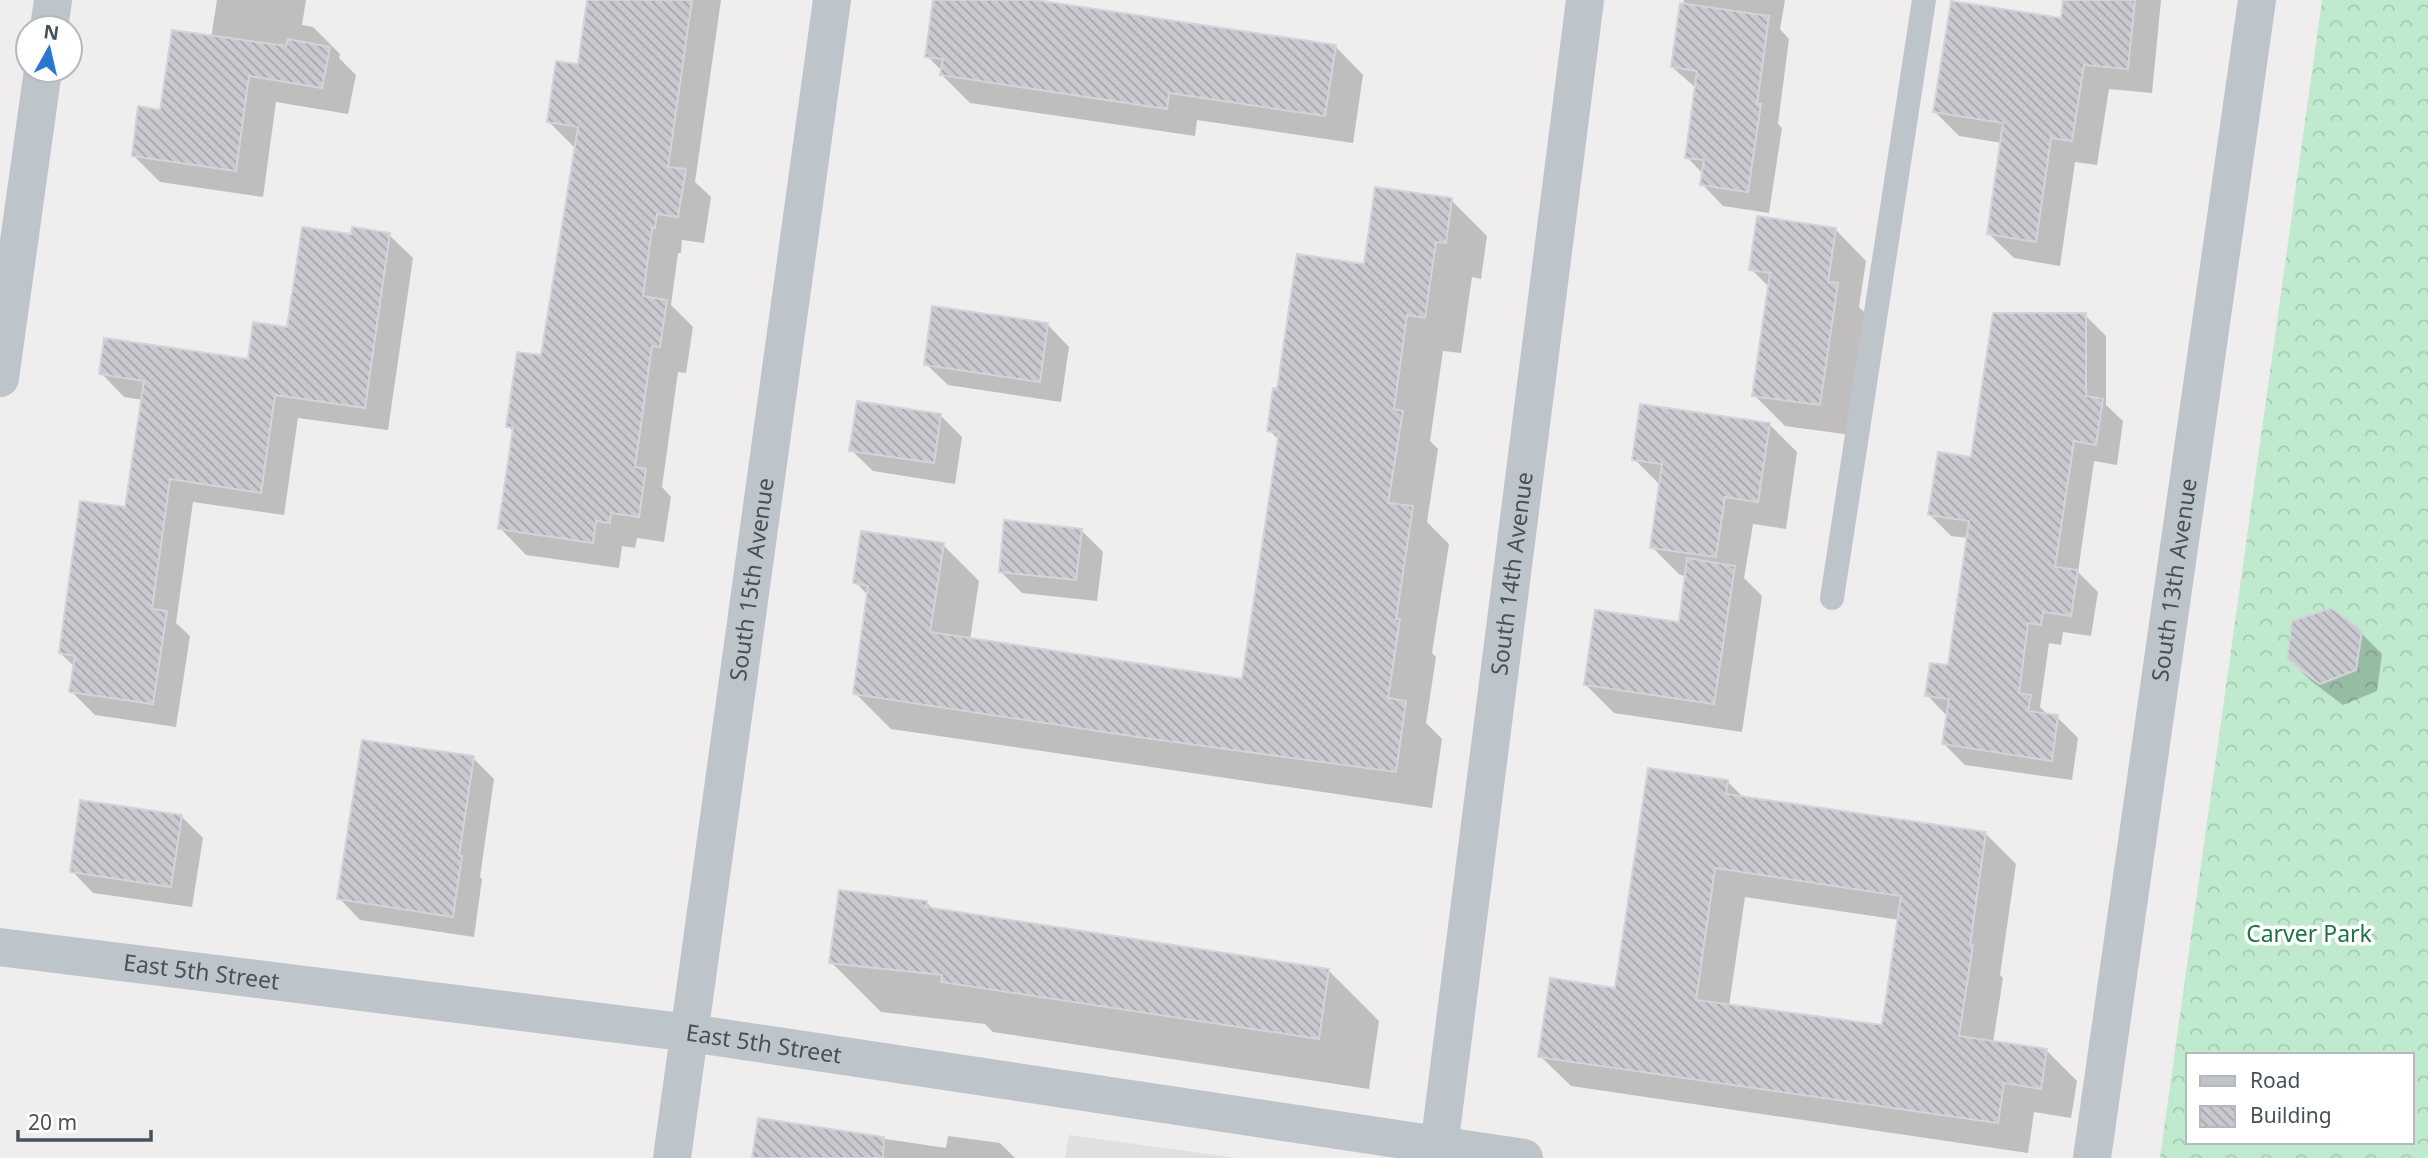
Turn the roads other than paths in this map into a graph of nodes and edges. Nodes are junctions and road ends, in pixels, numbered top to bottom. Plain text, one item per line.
1 (832, 0) edge
2 (1585, 0) edge
3 (1924, 0) edge
4 (2257, 0) edge
5 (41, 84) edge
6 (0, 378) edge
7 (1832, 598) dead end
8 (0, 947) edge
9 (690, 1033) junction
10 (1439, 1147) junction
11 (673, 1158) edge
12 (1524, 1158) edge
13 (2092, 1158) edge

1 - 9 street, South 15th Avenue
2 - 10 street, South 14th Avenue
3 - 7 lane
4 - 13 street, South 13th Avenue
5 - 6 street
8 - 9 street, East 5th Street
9 - 10 street, East 5th Street
9 - 11 street, South 15th Avenue
10 - 12 street, East 5th Street

